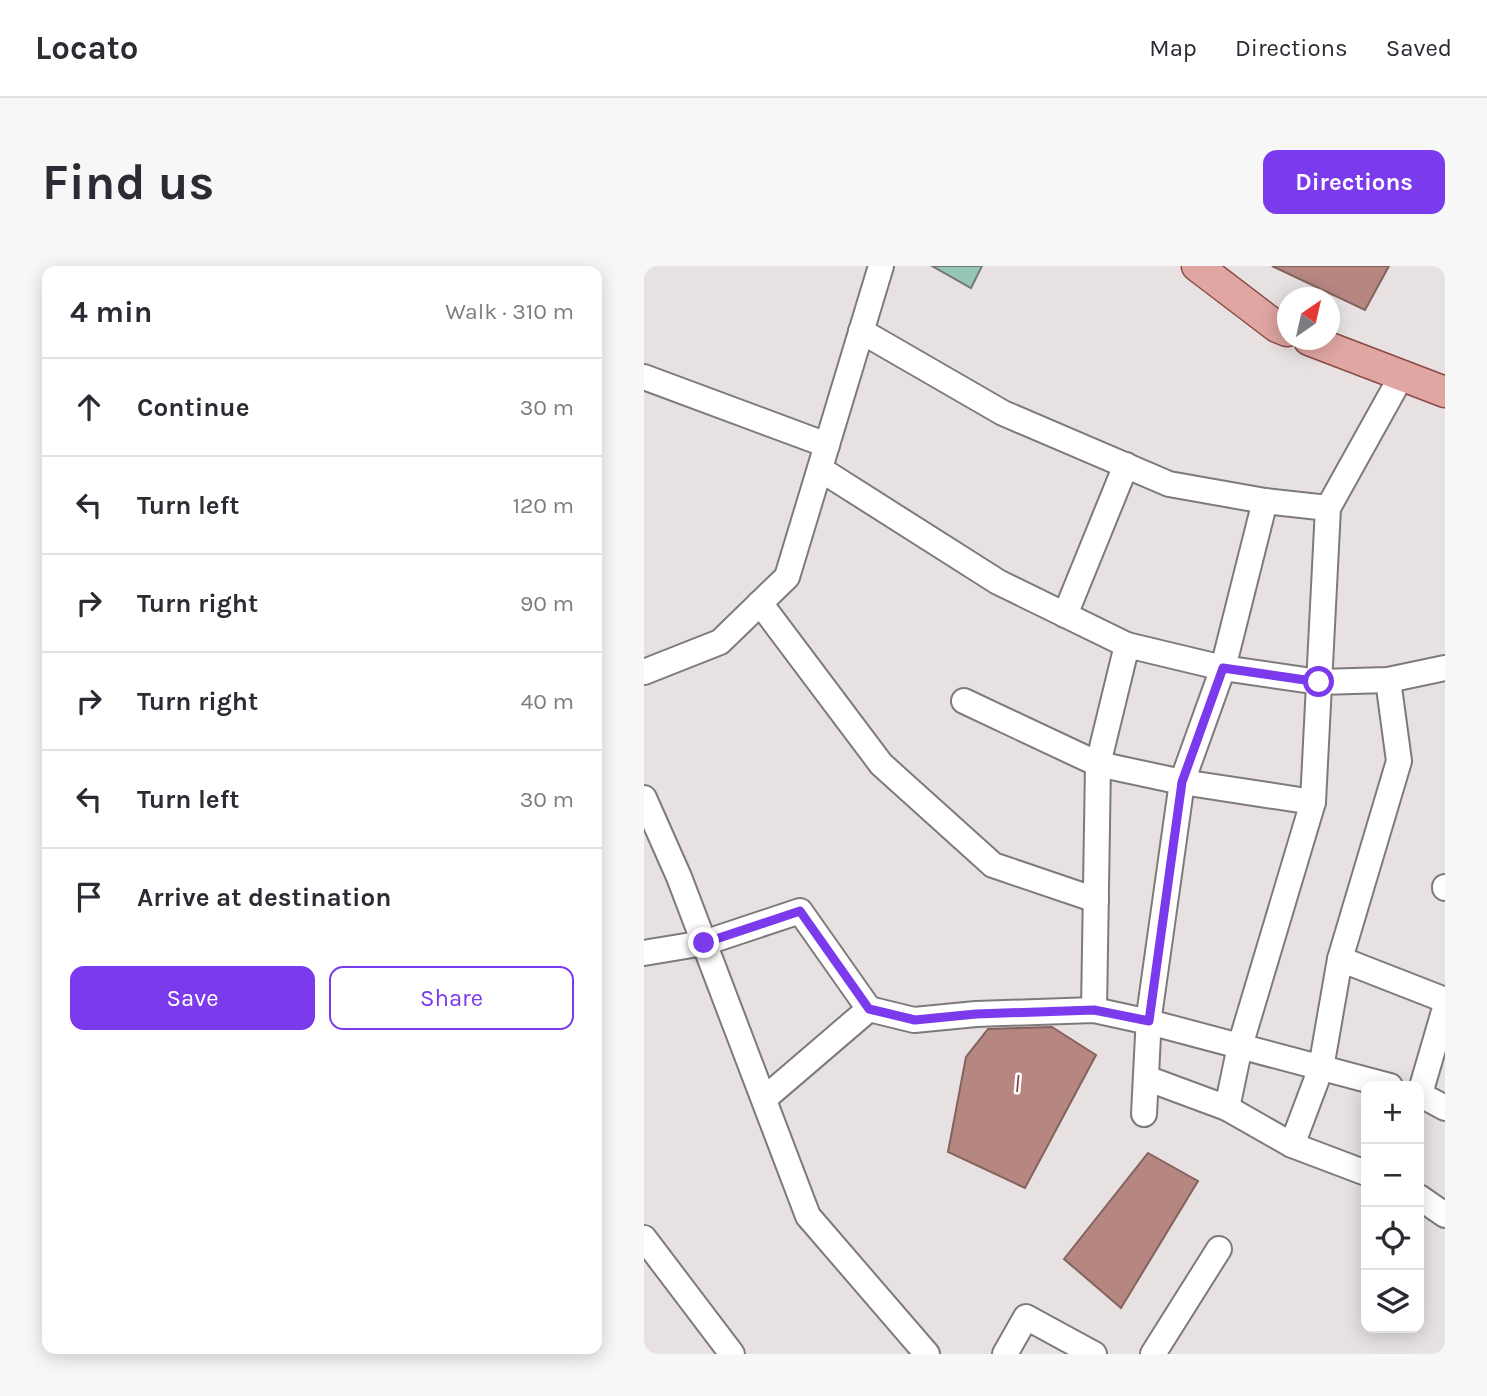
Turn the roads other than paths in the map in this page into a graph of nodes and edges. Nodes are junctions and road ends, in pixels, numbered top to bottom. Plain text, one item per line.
1 (881, 266) edge
2 (1197, 266) edge
3 (1277, 327) edge
4 (861, 331) junction
5 (1336, 350) edge
6 (1402, 375) junction
7 (644, 377) edge
8 (1443, 387) edge
9 (823, 457) junction
10 (1126, 465) junction
11 (1265, 501) junction
12 (1328, 508) junction
13 (760, 603) junction
14 (1065, 615) junction
15 (1127, 645) junction
16 (1223, 668) junction
17 (1445, 668) edge
18 (644, 673) edge
19 (1388, 680) junction
20 (1319, 682) junction
21 (964, 701) dead end
22 (1098, 764) junction
23 (1182, 782) junction
24 (644, 798) edge
25 (1313, 802) junction
26 (1096, 900) junction
27 (704, 943) junction
28 (644, 953) edge
29 (1340, 959) junction
30 (1445, 1000) edge
31 (1445, 1008) edge
32 (869, 1009) junction
33 (1094, 1010) junction
34 (1149, 1021) junction
35 (1240, 1046) junction
36 (1321, 1068) junction
37 (1146, 1078) junction
38 (1371, 1081) edge
39 (1423, 1081) edge
40 (1424, 1098) edge
41 (764, 1099) junction
42 (1227, 1108) junction
43 (1445, 1108) edge
44 (1144, 1114) dead end
45 (1292, 1145) junction
46 (1361, 1171) edge
47 (1424, 1200) edge
48 (1445, 1215) edge
49 (644, 1238) edge
50 (1219, 1250) dead end
51 (732, 1354) edge
52 (927, 1354) edge
53 (1004, 1354) edge
54 (1094, 1354) edge
55 (1153, 1354) edge

1 - 4 street
2 - 3 main road
4 - 9 street
4 - 10 street
5 - 6 main road
6 - 8 main road
6 - 12 street
7 - 9 street
9 - 13 street
9 - 14 street
10 - 11 street
10 - 14 street
11 - 12 street
11 - 16 street
12 - 20 street
13 - 18 street
13 - 26 street
14 - 15 street
15 - 16 street
15 - 22 street
16 - 20 street
16 - 23 street
17 - 19 street
19 - 20 street
19 - 29 street
20 - 25 street
21 - 22 street
22 - 23 street
22 - 26 street
23 - 25 street
23 - 34 street
24 - 27 street
25 - 35 street
26 - 33 street
27 - 28 street
27 - 32 street
27 - 41 street
29 - 30 street
29 - 36 street
31 - 39 street
32 - 33 street
32 - 41 street
33 - 34 street
34 - 35 street
34 - 37 street
35 - 36 street
35 - 42 street
36 - 38 street
36 - 45 street
37 - 42 street
37 - 44 street
40 - 43 street
41 - 52 street
42 - 45 street
45 - 46 street
47 - 48 street
49 - 51 street
50 - 55 street
53 - 54 street

